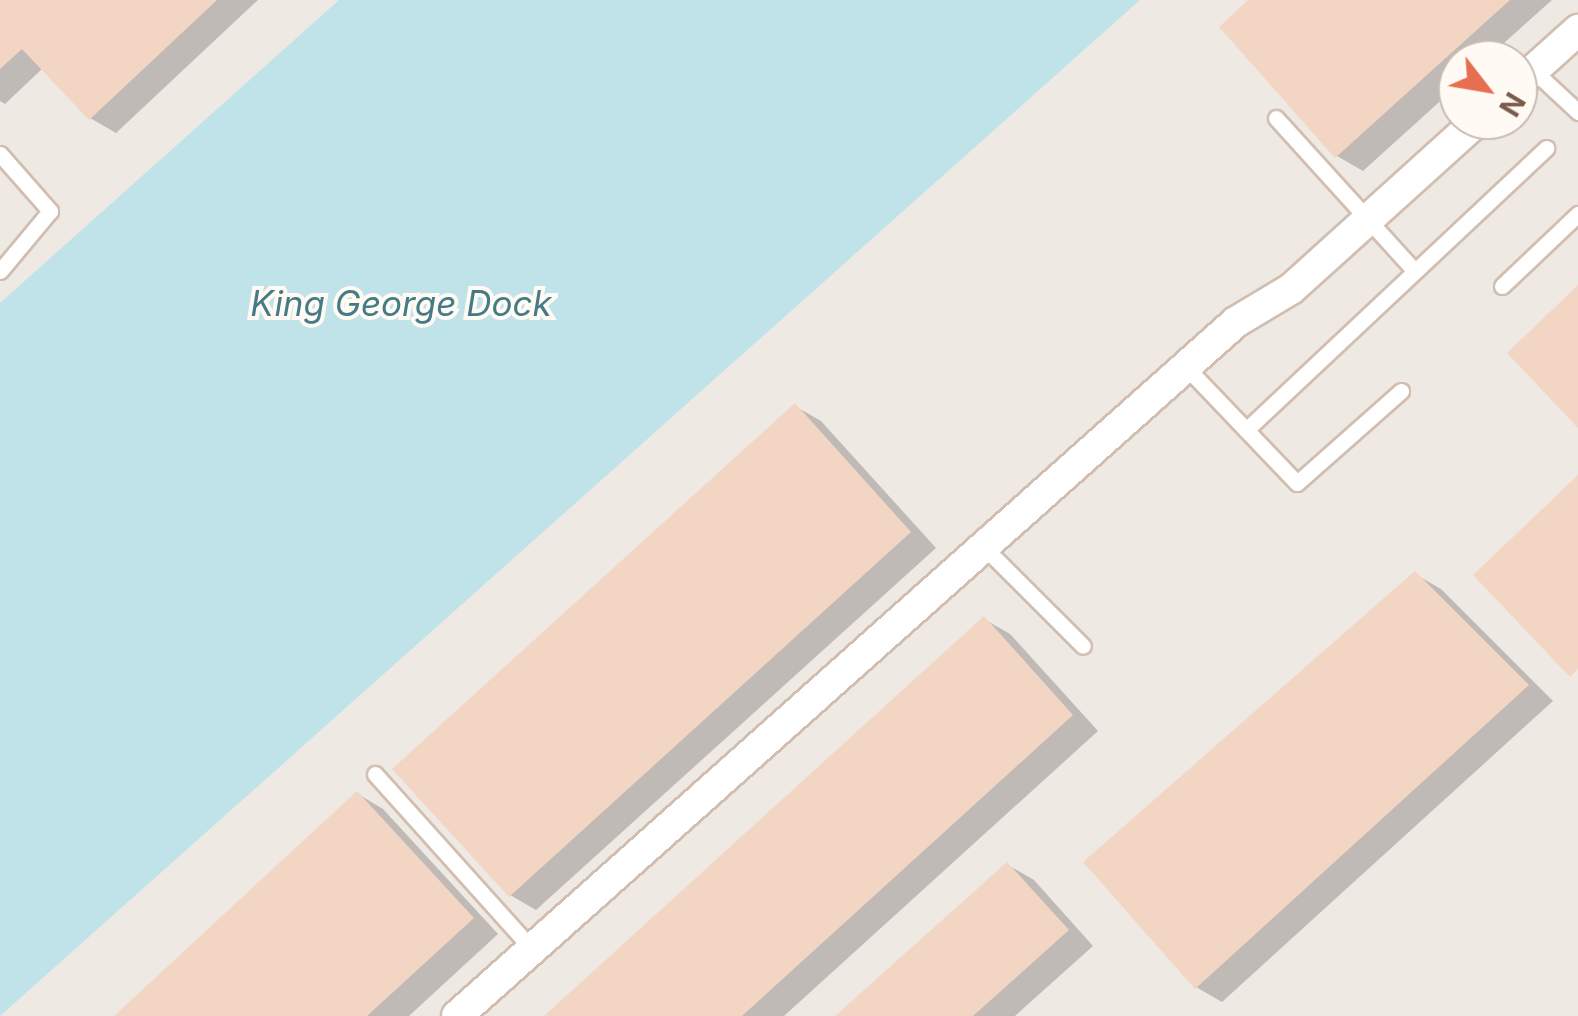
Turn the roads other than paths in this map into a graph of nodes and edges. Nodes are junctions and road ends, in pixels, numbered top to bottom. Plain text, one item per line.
1 (1578, 30) edge
2 (1538, 66) edge
3 (1538, 85) edge
4 (1578, 112) edge
5 (1276, 118) dead end
6 (1456, 140) edge
7 (1546, 148) dead end
8 (0, 154) edge
9 (1578, 214) edge
10 (1366, 220) junction
11 (1412, 268) junction
12 (0, 272) edge
13 (1502, 286) dead end
14 (1187, 368) junction
15 (1401, 391) dead end
16 (1246, 430) junction
17 (983, 546) junction
18 (1083, 646) dead end
19 (376, 774) dead end
20 (532, 950) junction
21 (458, 1016) edge

1 - 2 street
3 - 4 lane
5 - 10 lane
6 - 10 street
7 - 11 lane
8 - 12 lane
9 - 13 lane
10 - 11 lane
10 - 14 street
11 - 16 lane
14 - 16 lane
14 - 17 street
15 - 16 lane
17 - 18 lane
17 - 20 street
19 - 20 lane
20 - 21 street

